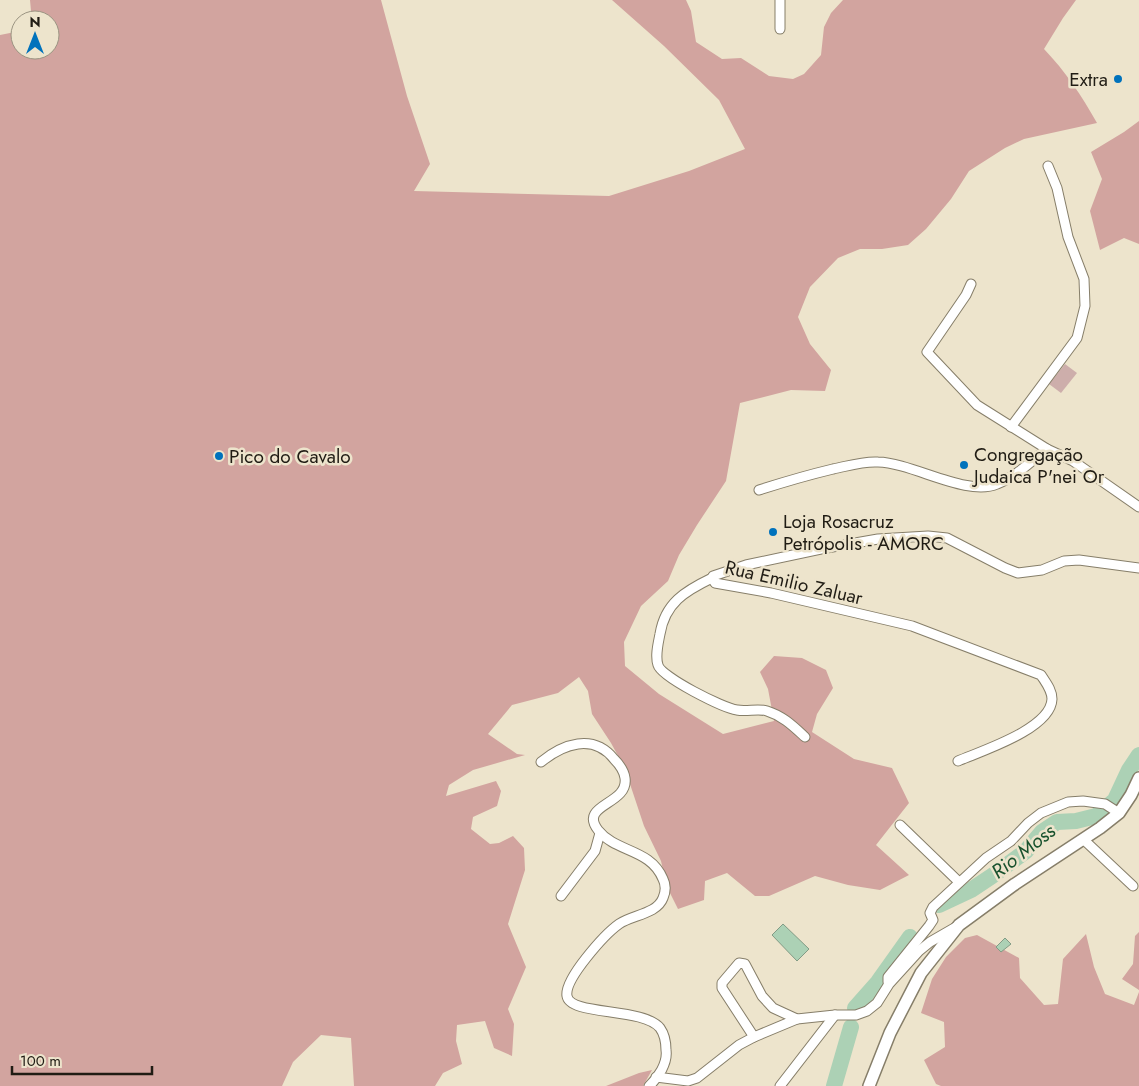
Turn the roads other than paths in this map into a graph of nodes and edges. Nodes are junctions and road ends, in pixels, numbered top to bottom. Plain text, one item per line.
1 (780, 0) edge
2 (780, 29) dead end
3 (1048, 166) dead end
4 (971, 284) dead end
5 (1011, 427) junction
6 (1047, 449) junction
7 (759, 490) dead end
8 (1139, 507) edge
9 (1139, 568) edge
10 (712, 578) junction
11 (805, 737) dead end
12 (958, 760) dead end
13 (541, 762) dead end
14 (1138, 781) edge
15 (1119, 813) junction
16 (900, 825) dead end
17 (600, 833) junction
18 (1083, 839) junction
19 (959, 882) junction
20 (1133, 886) dead end
21 (561, 896) dead end
22 (959, 925) junction
23 (888, 984) junction
24 (835, 1015) junction
25 (797, 1019) junction
26 (754, 1037) junction
27 (656, 1078) junction
28 (649, 1086) edge
29 (780, 1086) edge
30 (869, 1086) edge

1 - 2 street
3 - 5 street
4 - 5 street
5 - 6 street
6 - 7 street
6 - 8 street
9 - 10 street, Rua Emilio Zaluar
10 - 11 street
10 - 12 street, Rua Emilio Zaluar
13 - 17 street
14 - 15 street
15 - 18 street
15 - 19 street
16 - 19 street
17 - 21 street
17 - 27 street
18 - 20 street
18 - 22 street
19 - 23 street
22 - 23 street
22 - 30 street
23 - 24 street
24 - 25 street
24 - 29 street
25 - 26 street
25 - 26 street
26 - 27 street
27 - 28 street

